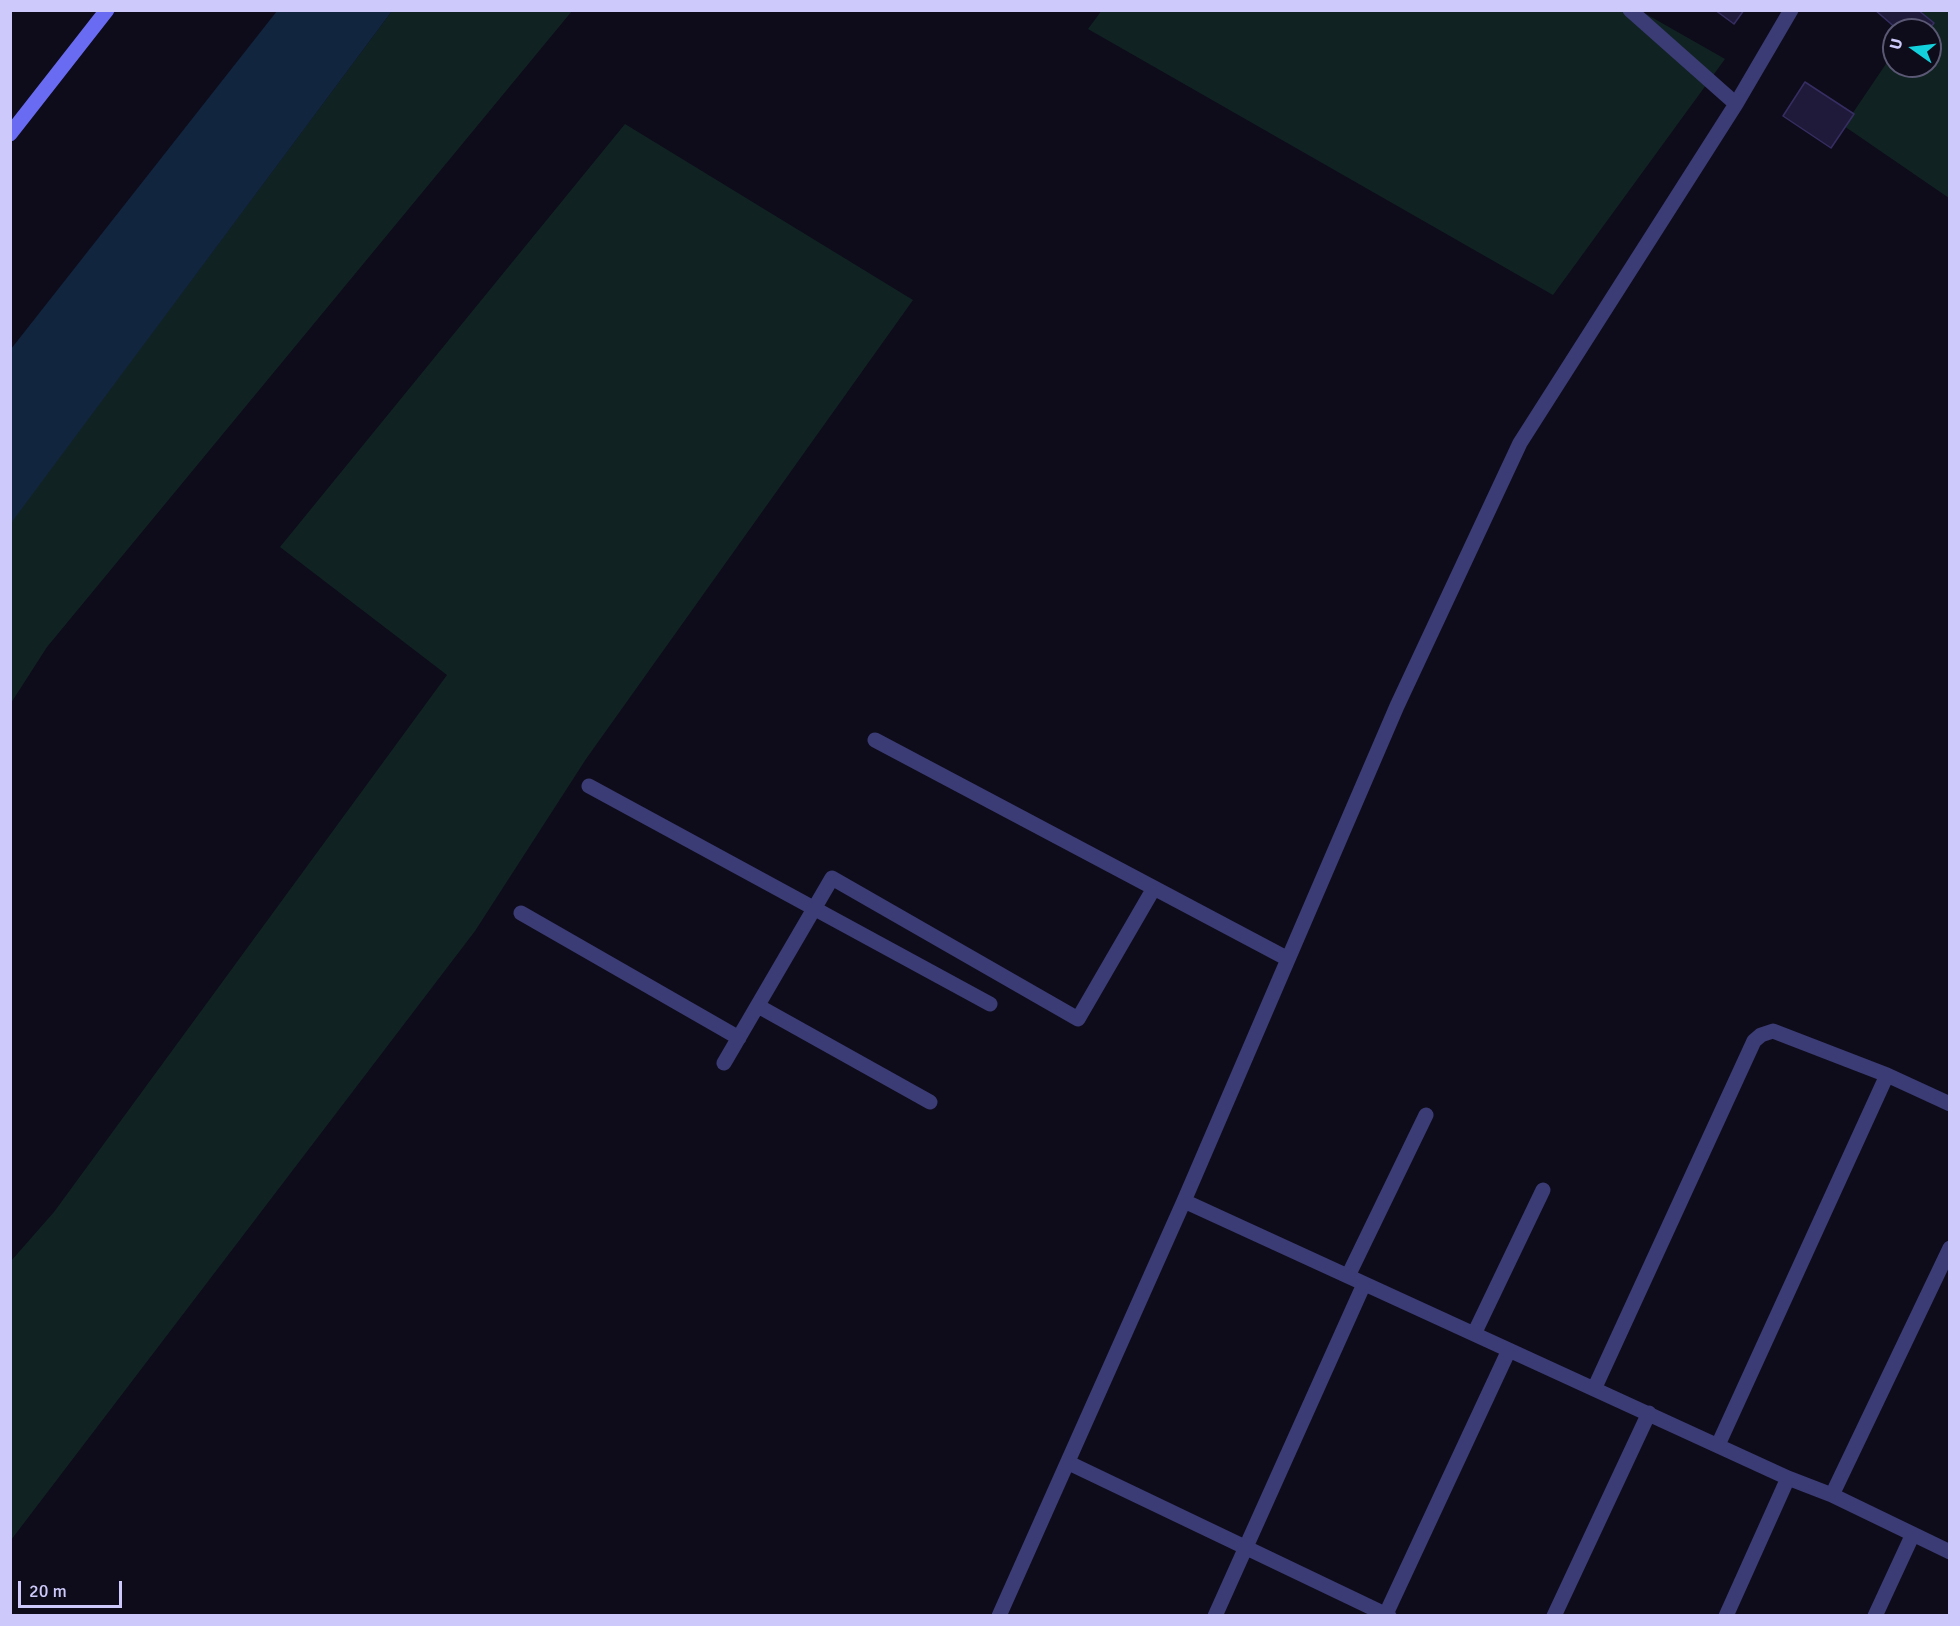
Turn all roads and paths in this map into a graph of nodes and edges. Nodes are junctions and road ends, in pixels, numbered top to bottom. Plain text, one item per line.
1 (107, 10) edge
2 (1630, 10) edge
3 (1791, 10) edge
4 (1736, 104) junction
5 (10, 134) edge
6 (875, 740) dead end
7 (589, 786) dead end
8 (1154, 888) junction
9 (814, 908) junction
10 (521, 913) dead end
11 (1288, 959) junction
12 (990, 1004) dead end
13 (758, 1006) junction
14 (739, 1038) junction
15 (724, 1064) dead end
16 (1887, 1076) junction
17 (930, 1102) dead end
18 (1950, 1104) edge
19 (1426, 1115) dead end
20 (1543, 1190) dead end
21 (1184, 1201) junction
22 (1950, 1248) edge
23 (1348, 1276) junction
24 (1364, 1284) junction
25 (1474, 1334) junction
26 (1509, 1350) junction
27 (1595, 1387) junction
28 (1649, 1413) junction
29 (1718, 1445) junction
30 (1069, 1463) junction
31 (1788, 1478) junction
32 (1832, 1495) junction
33 (1914, 1534) junction
34 (1246, 1549) junction
35 (1950, 1552) edge
36 (1386, 1615) edge
37 (999, 1616) edge
38 (1215, 1616) edge
39 (1554, 1616) edge
40 (1726, 1616) edge
41 (1875, 1616) edge

1 - 5 main road
2 - 4 street
3 - 4 street
4 - 11 street
6 - 8 street
7 - 9 street
8 - 9 street
8 - 11 street
9 - 12 street
9 - 13 street
10 - 14 street
11 - 21 street
13 - 14 street
13 - 17 street
14 - 15 street
16 - 18 street
16 - 27 street
16 - 29 street
19 - 23 street
20 - 25 street
21 - 23 street
21 - 30 street
22 - 32 street
23 - 24 street
24 - 25 street
24 - 34 street
25 - 26 street
26 - 27 street
26 - 36 street
27 - 28 street
28 - 29 street
28 - 39 street
29 - 31 street
30 - 34 street
30 - 37 street
31 - 32 street
31 - 40 street
32 - 33 street
33 - 35 street
33 - 41 street
34 - 36 street
34 - 38 street

